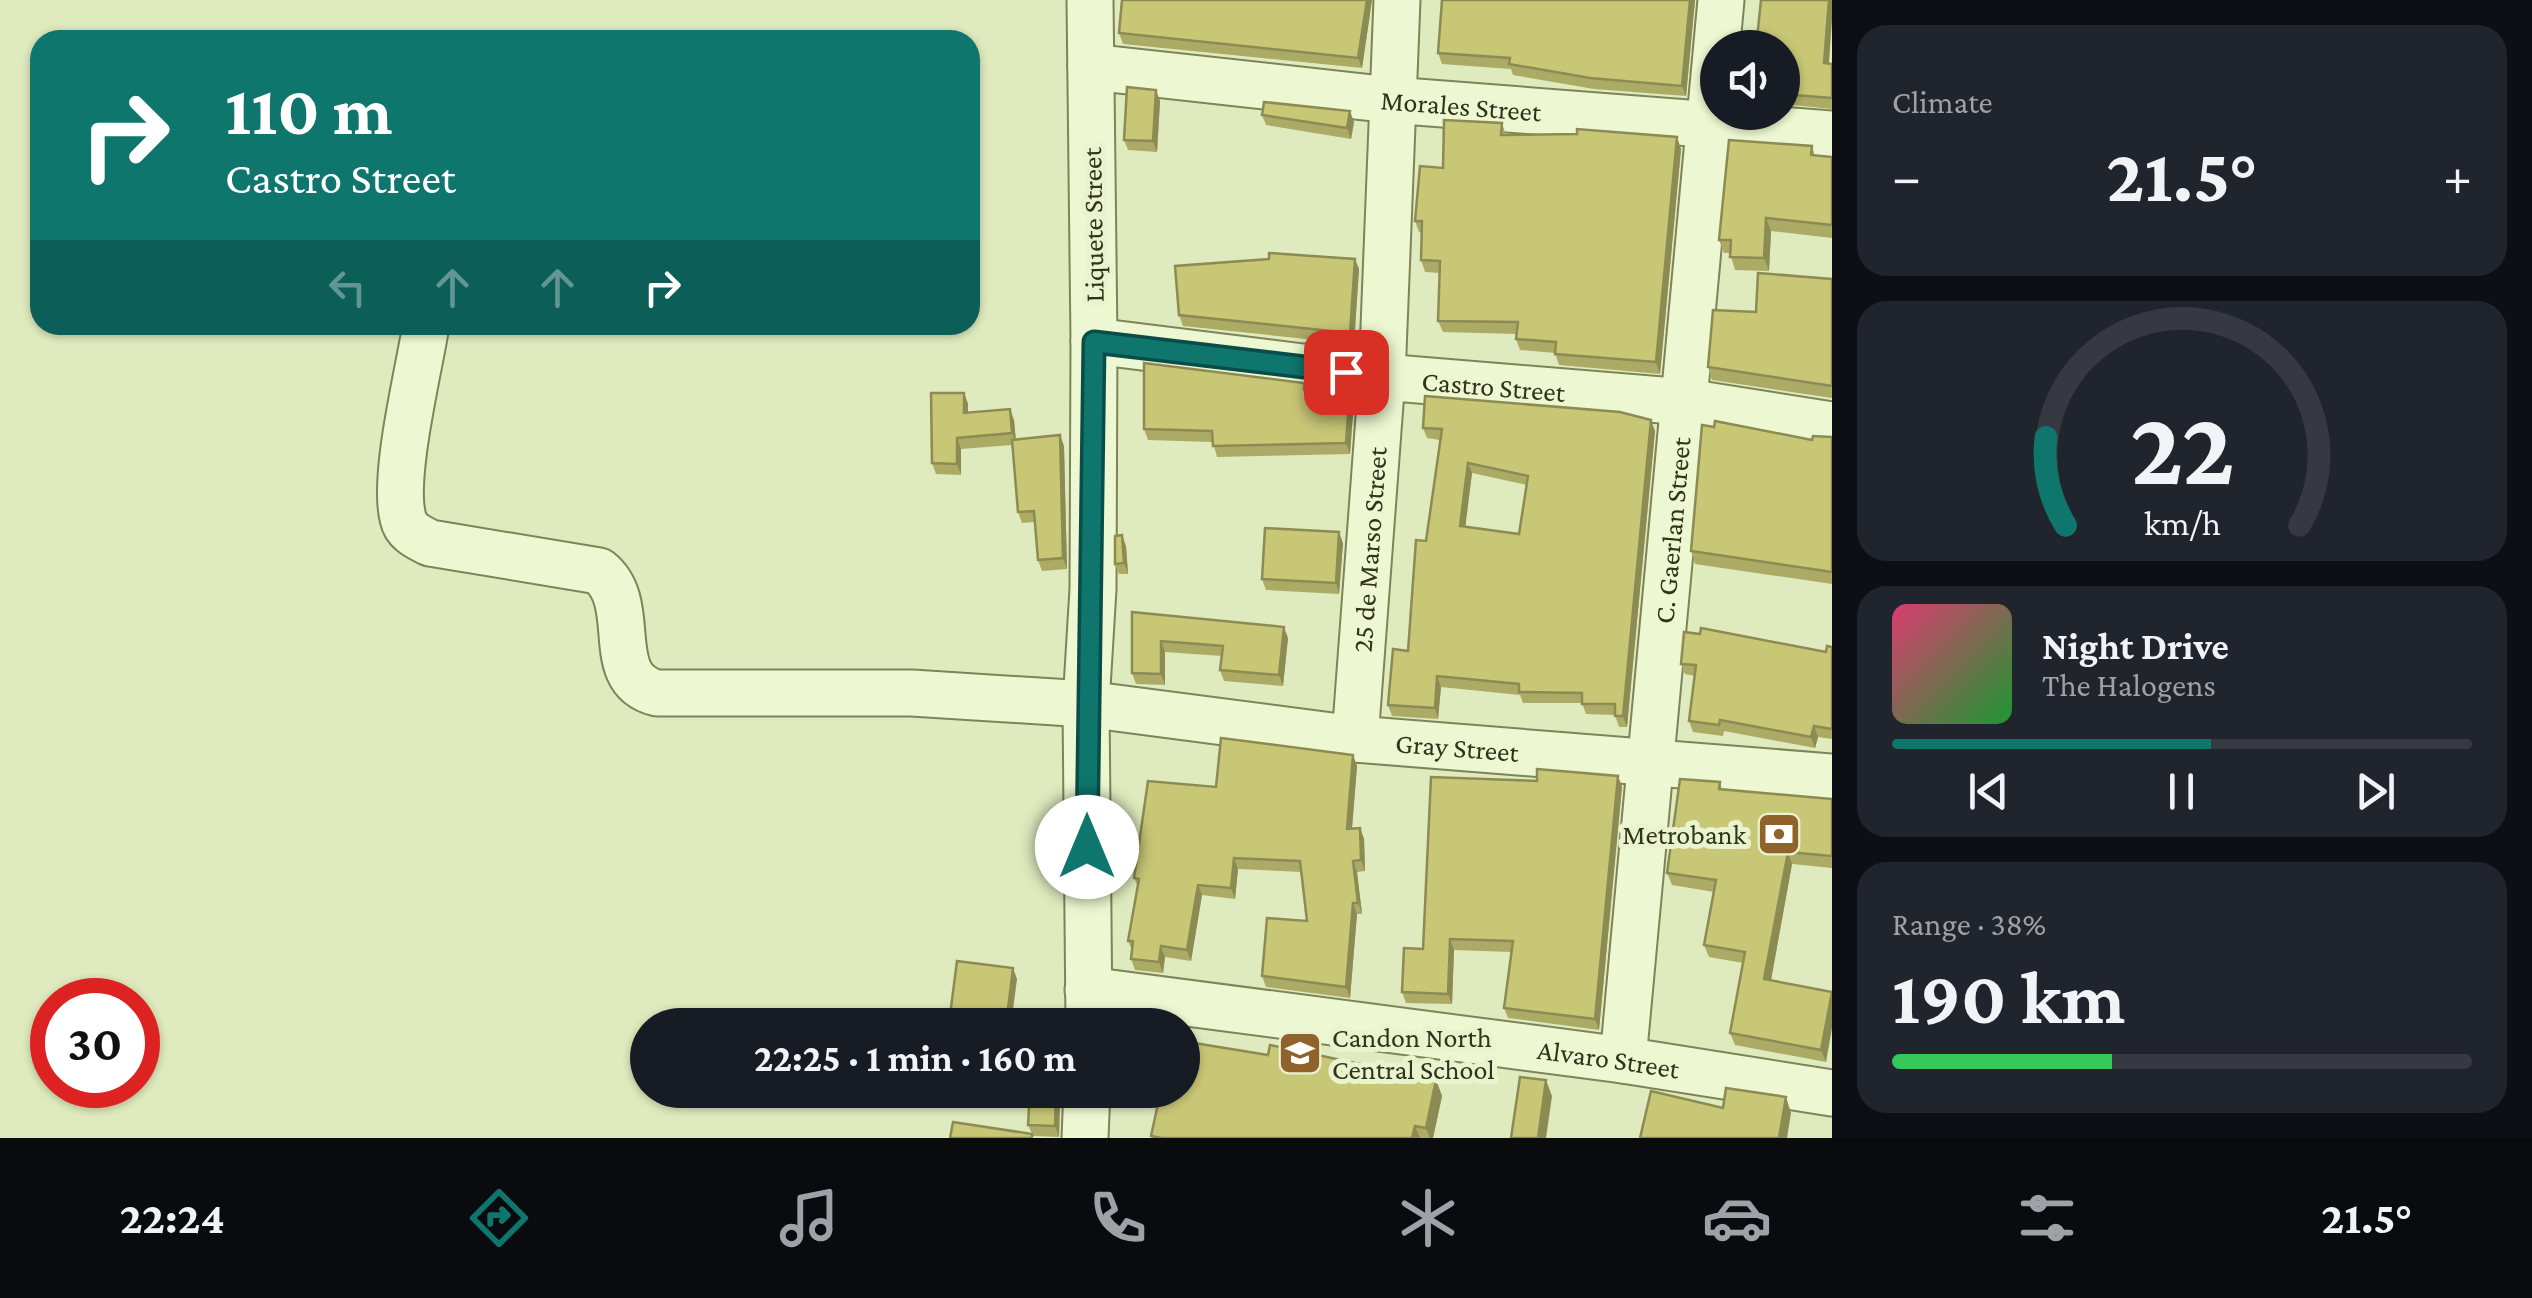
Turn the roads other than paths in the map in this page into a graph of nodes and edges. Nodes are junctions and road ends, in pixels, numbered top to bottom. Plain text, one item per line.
1 (1090, 0) edge
2 (1397, 0) edge
3 (1721, 0) edge
4 (1718, 30) edge
5 (1091, 67) junction
6 (1391, 100) junction
7 (1700, 122) edge
8 (1708, 130) edge
9 (1787, 130) edge
10 (1832, 134) edge
11 (424, 335) edge
12 (1094, 342) junction
13 (1382, 376) junction
14 (1686, 402) junction
15 (1832, 424) edge
16 (1086, 704) junction
17 (1355, 739) junction
18 (1650, 761) junction
19 (1832, 776) edge
20 (1088, 1008) edge
21 (1200, 1019) edge
22 (1623, 1060) junction
23 (1832, 1093) edge
24 (1086, 1108) edge
25 (1085, 1138) edge

1 - 5 street, Liquete Street
2 - 6 street, 25 de Marso Street
3 - 4 street, C. Gaerlan Street
5 - 6 street, Morales Street
5 - 12 street, Liquete Street
6 - 7 street, Morales Street
6 - 13 street, 25 de Marso Street
8 - 14 street, C. Gaerlan Street
9 - 10 street, Morales Street
11 - 16 street, Gray Street
12 - 13 street, Castro Street
12 - 16 street, Liquete Street
13 - 14 street, Castro Street
13 - 17 street, 25 de Marso Street
14 - 15 street, Castro Street
14 - 18 street, C. Gaerlan Street
16 - 17 street, Gray Street
16 - 20 street, Liquete Street
17 - 18 street, Gray Street
18 - 19 street, Gray Street
18 - 22 street, C. Gaerlan Street
21 - 22 street, Alvaro Street
22 - 23 street, Alvaro Street
24 - 25 street

